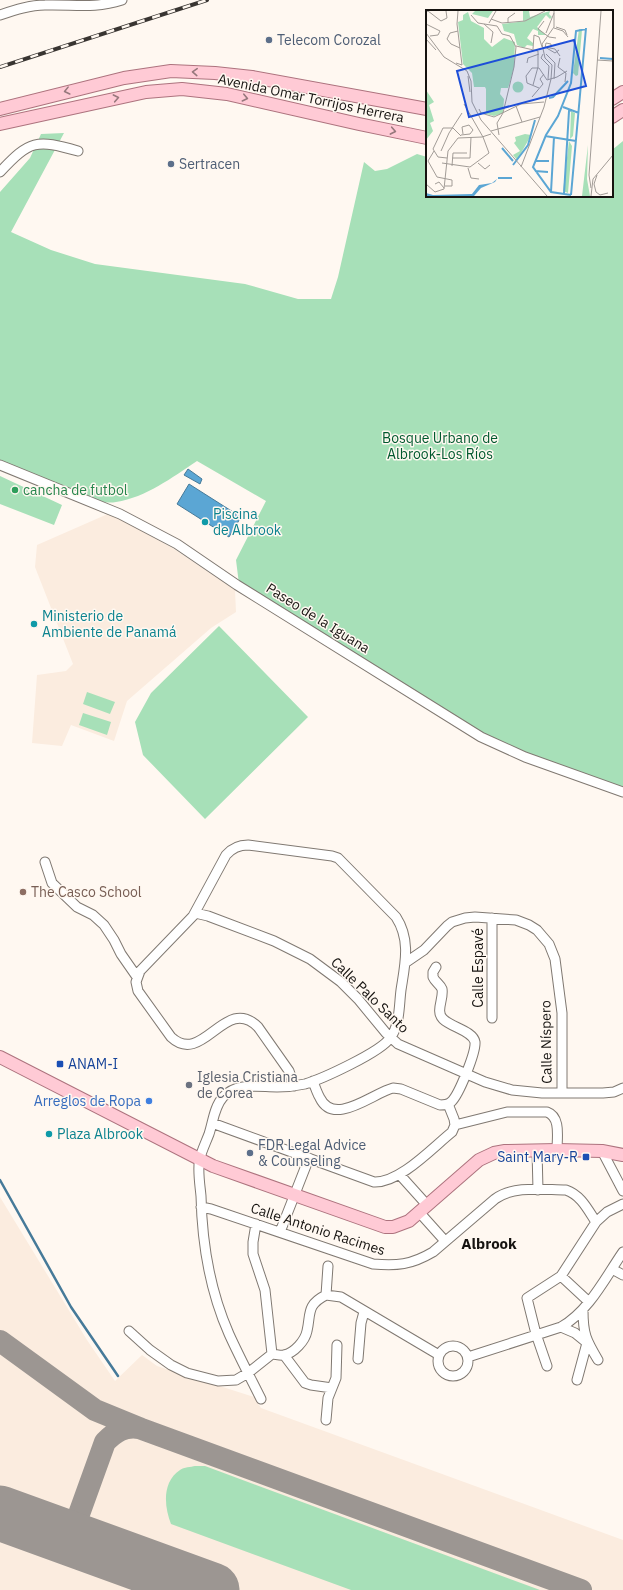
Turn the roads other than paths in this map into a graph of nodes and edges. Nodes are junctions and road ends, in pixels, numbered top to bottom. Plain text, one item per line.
1 (122, 0) edge
2 (0, 15) edge
3 (623, 92) edge
4 (45, 97) junction
5 (613, 98) edge
6 (0, 101) edge
7 (0, 109) edge
8 (426, 109) edge
9 (623, 110) edge
10 (613, 116) edge
11 (3, 124) edge
12 (426, 138) edge
13 (78, 151) dead end
14 (0, 172) edge
15 (0, 465) edge
16 (623, 792) edge
17 (45, 862) dead end
18 (194, 913) junction
19 (492, 918) junction
20 (405, 963) junction
21 (436, 968) dead end
22 (137, 976) junction
23 (492, 1018) dead end
24 (391, 1038) junction
25 (0, 1057) edge
26 (466, 1074) junction
27 (313, 1081) junction
28 (294, 1086) junction
29 (623, 1088) edge
30 (562, 1093) junction
31 (448, 1104) junction
32 (212, 1123) junction
33 (455, 1125) junction
34 (537, 1150) junction
35 (557, 1150) junction
36 (602, 1151) junction
37 (623, 1155) edge
38 (309, 1158) junction
39 (199, 1159) junction
40 (400, 1175) junction
41 (538, 1190) junction
42 (623, 1191) edge
43 (294, 1196) junction
44 (623, 1204) edge
45 (201, 1207) junction
46 (423, 1208) junction
47 (596, 1222) junction
48 (256, 1224) junction
49 (280, 1232) junction
50 (445, 1241) junction
51 (623, 1252) edge
52 (328, 1266) dead end
53 (612, 1269) junction
54 (561, 1276) junction
55 (623, 1276) edge
56 (326, 1295) junction
57 (586, 1306) junction
58 (364, 1312) junction
59 (561, 1327) junction
60 (129, 1331) dead end
61 (536, 1334) junction
62 (587, 1343) junction
63 (338, 1345) dead end
64 (272, 1354) junction
65 (284, 1355) junction
66 (439, 1355) junction
67 (468, 1357) junction
68 (358, 1359) dead end
69 (598, 1360) dead end
70 (546, 1366) dead end
71 (248, 1374) junction
72 (577, 1380) dead end
73 (332, 1388) junction
74 (261, 1399) dead end
75 (326, 1420) dead end

1 - 2 street
3 - 5 main road
4 - 6 main road
4 - 7 main road, Avenida Omar Torrijos Herrera
8 -> 4 main road, Avenida Omar Torrijos Herrera
9 - 10 main road
11 -> 12 main road, Avenida Omar Torrijos Herrera
13 - 14 street
15 - 16 street, Paseo de la Iguana
17 - 22 street
18 - 20 street
18 - 22 street
18 - 24 street, Calle Palo Santo
19 - 20 street, Calle Níspero
19 - 23 street, Calle Espavé
19 - 30 street, Calle Níspero
20 - 24 street
21 - 26 street
22 - 28 street
24 - 26 street, Calle Palo Santo
24 - 27 street
25 - 39 main road
26 - 30 street, Calle Palo Santo
26 - 31 street
27 - 28 street
27 - 31 street
28 - 32 street
29 - 30 street, Calle Palo Santo
31 - 33 street
32 - 38 street
32 - 39 street
33 - 35 street
33 - 40 street
34 - 35 main road
34 - 41 street
34 - 46 main road
35 - 36 main road
36 - 37 main road
36 - 42 street
38 - 40 street
38 - 43 street
39 - 43 main road
39 - 45 street
40 - 46 street
41 - 47 street, Calle Antonio Racimes
41 - 50 street, Calle Antonio Racimes
43 - 46 main road
43 - 49 street
44 - 47 street
45 - 48 street, Calle Antonio Racimes
45 - 71 street
46 - 50 street
47 - 54 street
48 - 49 street, Calle Antonio Racimes
48 - 64 street
49 - 50 street, Calle Antonio Racimes
51 - 53 street
52 - 56 street
53 - 55 street
53 - 57 street
54 - 57 street
54 - 61 street
56 - 58 street
56 - 65 street
57 - 59 street
57 - 62 street
58 - 66 street
58 - 68 street
59 - 61 street
59 - 62 street
60 - 71 street
61 - 67 street
61 - 70 street
62 - 69 street
62 - 72 street
63 - 73 street
64 - 65 street
64 - 71 street
65 - 73 street
66 - 67 street
66 - 67 street
71 - 74 street
73 - 75 street

